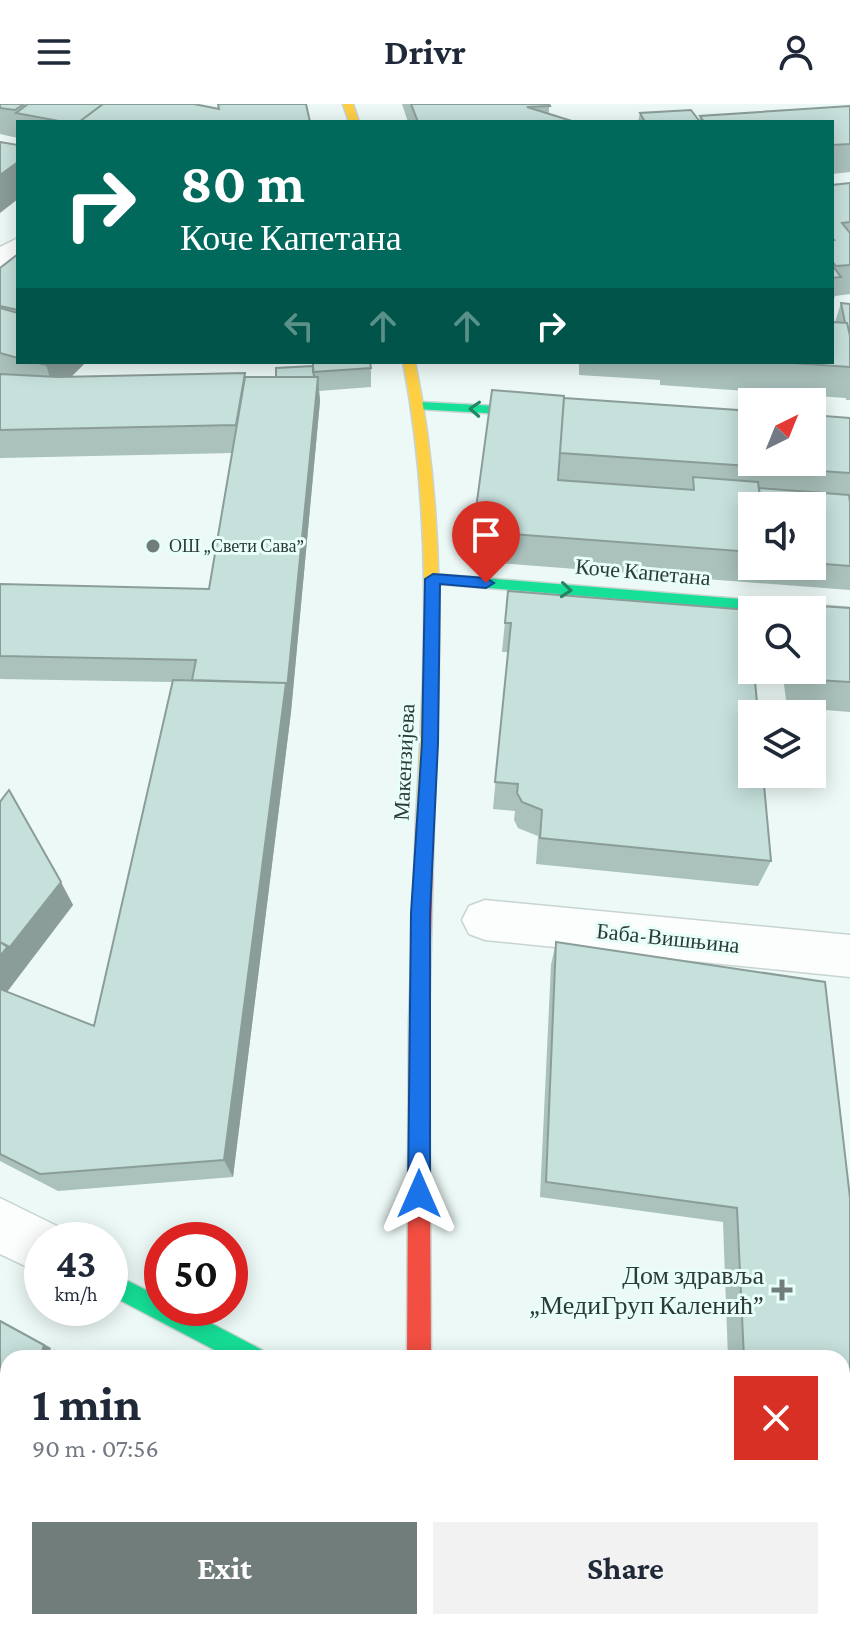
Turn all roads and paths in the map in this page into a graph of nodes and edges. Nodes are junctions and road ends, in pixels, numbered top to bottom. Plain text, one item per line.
1 (16, 248) edge
2 (0, 261) edge
3 (410, 364) edge
4 (421, 406) junction
5 (570, 414) edge
6 (433, 579) junction
7 (850, 613) edge
8 (485, 920) dead end
9 (838, 955) edge
10 (0, 1225) edge
11 (24, 1238) edge
12 (128, 1292) edge
13 (239, 1350) edge
14 (419, 1350) edge

1 - 2 street
3 - 4 main road, Макензијева
5 -> 4 main road
4 - 6 main road, Макензијева
6 -> 7 main road, Коче Капетана
6 - 14 main road, Макензијева
8 - 9 street, Баба-Вишњина
10 - 11 street
12 - 13 main road

